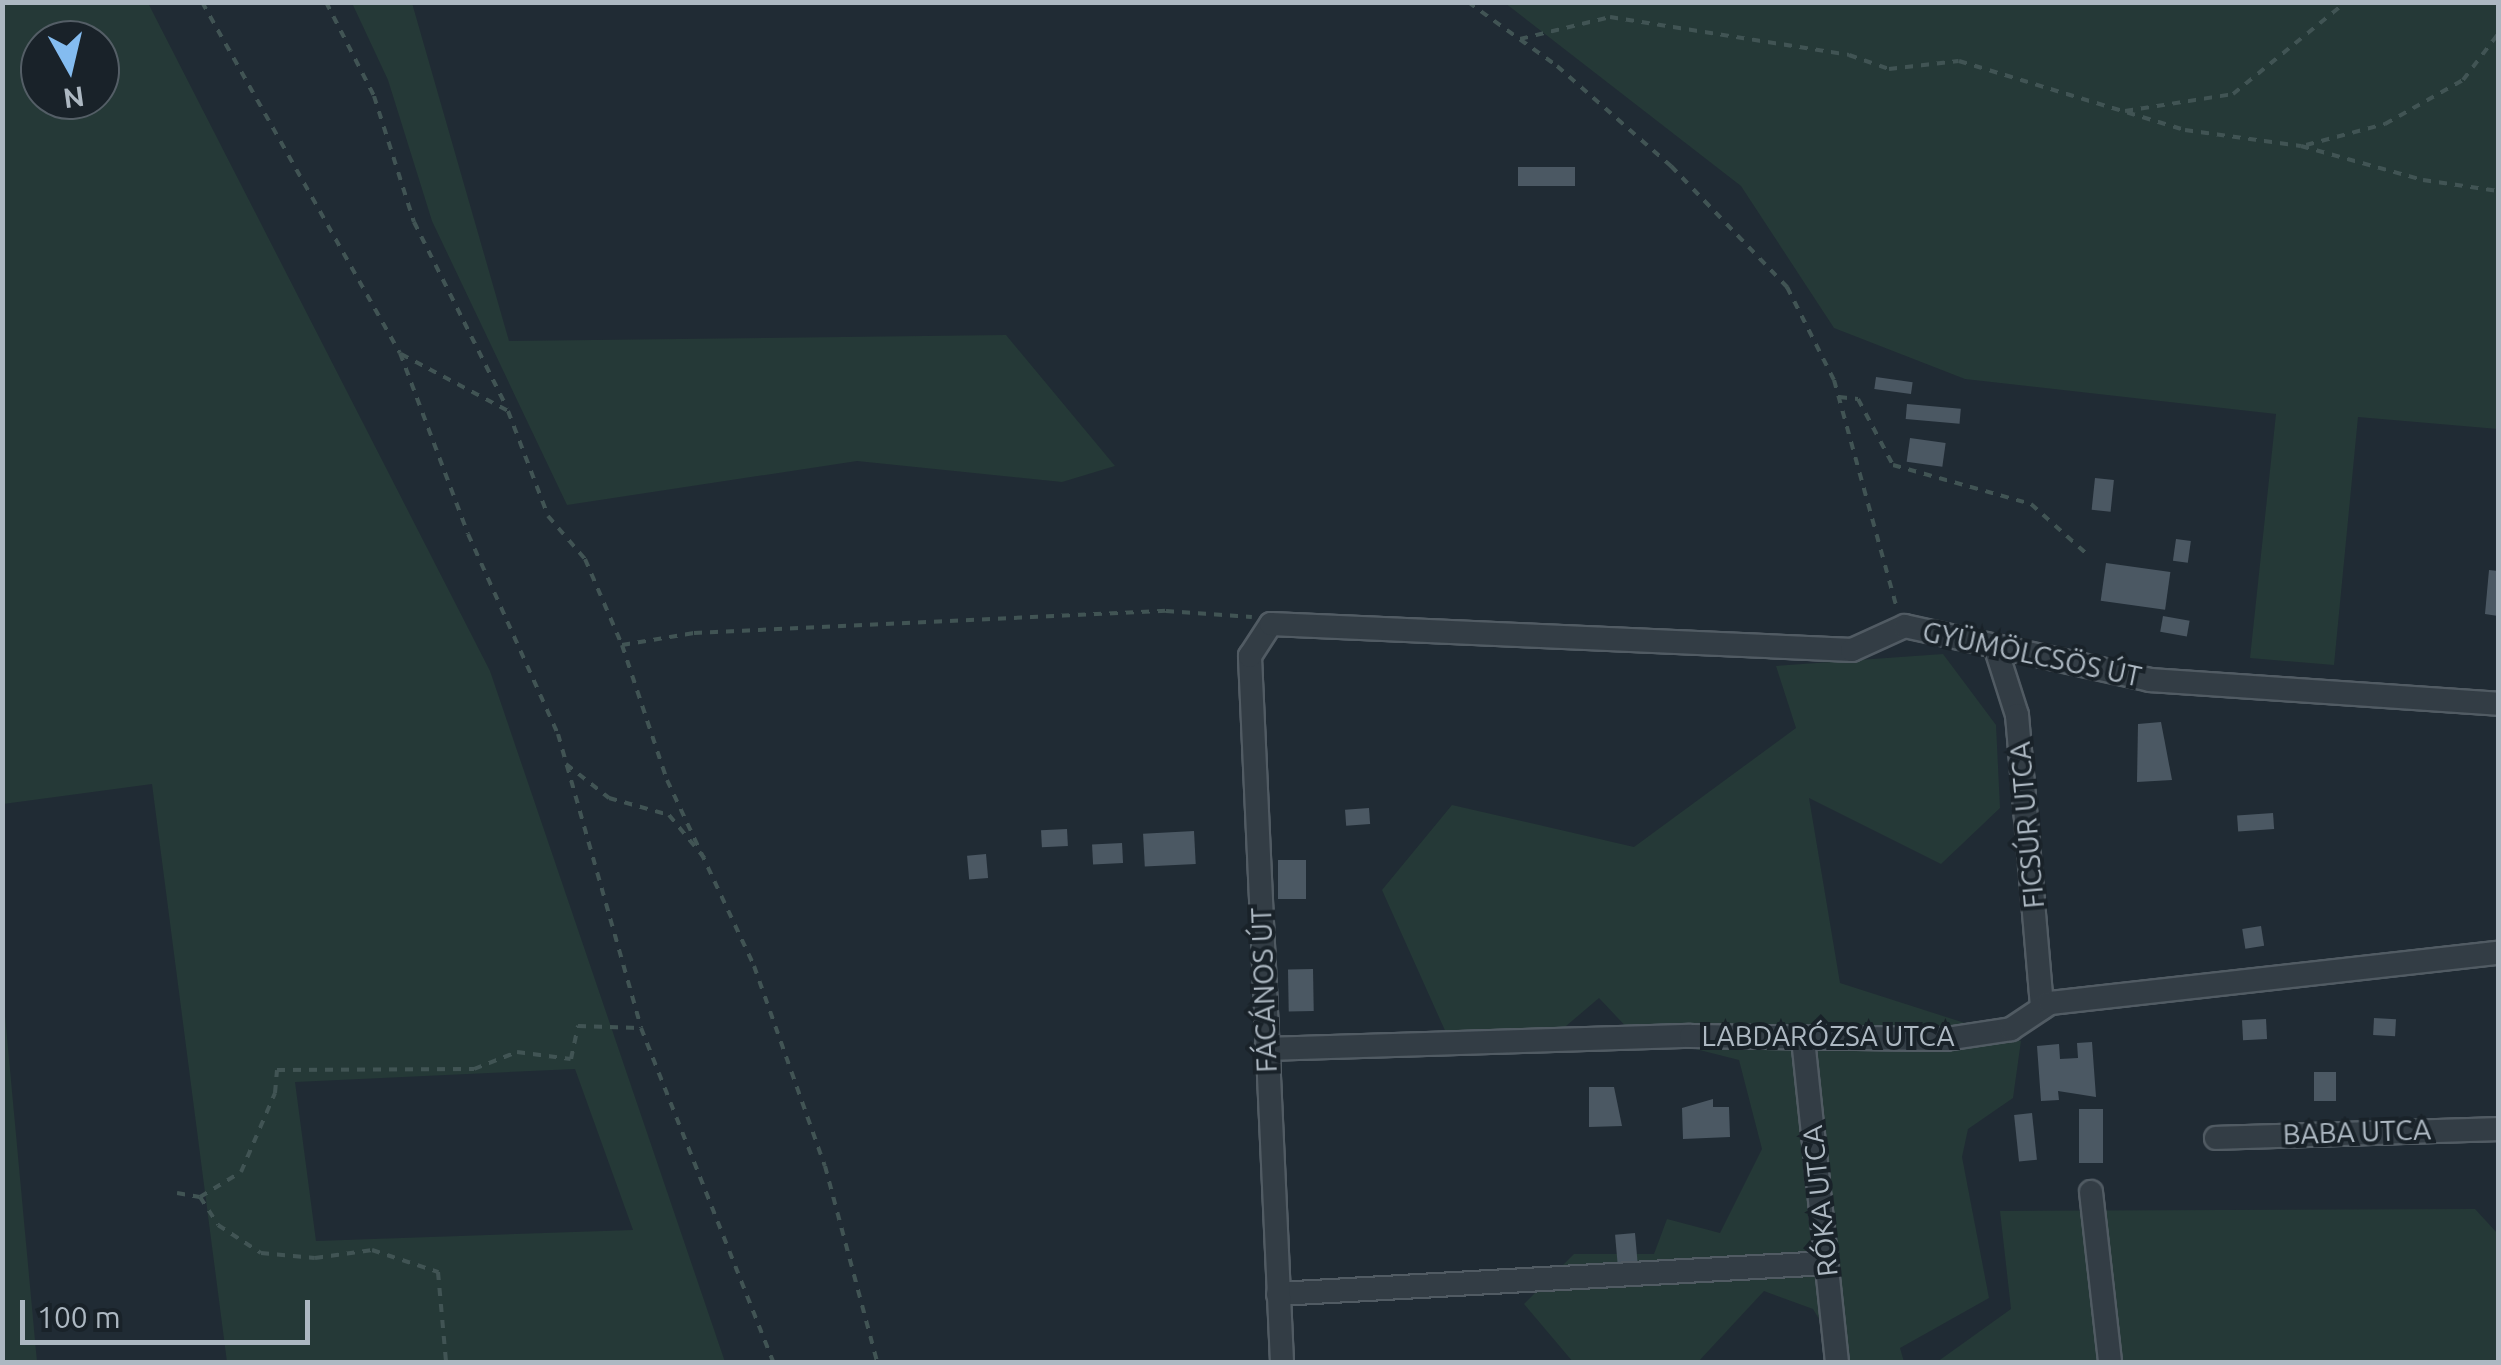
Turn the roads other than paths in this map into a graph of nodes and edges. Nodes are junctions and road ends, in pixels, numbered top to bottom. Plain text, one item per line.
1 (1271, 624) joint
2 (1995, 646) junction
3 (2498, 704) edge
4 (2498, 953) edge
5 (2042, 1008) junction
6 (1804, 1039) junction
7 (1266, 1049) junction
8 (2498, 1130) edge
9 (2216, 1138) dead end
10 (2091, 1192) dead end
11 (1827, 1263) junction
12 (1278, 1294) junction
13 (1282, 1362) edge
14 (1837, 1362) edge
15 (2110, 1362) edge

1 - 2 street, GYÜMÖLCSÖS ÚT
1 - 7 street, FÁCÁNOS ÚT
2 - 3 street, GYÜMÖLCSÖS ÚT
2 - 5 street, FICSÚR UTCA
4 - 5 street, LABDARÓZSA UTCA
5 - 6 street, LABDARÓZSA UTCA
6 - 7 street, LABDARÓZSA UTCA
6 - 11 street, RÓKA UTCA
7 - 12 street, FÁCÁNOS ÚT
8 - 9 street, BABA UTCA
10 - 15 street
11 - 12 street
11 - 14 street, RÓKA UTCA
12 - 13 street, FÁCÁNOS ÚT

